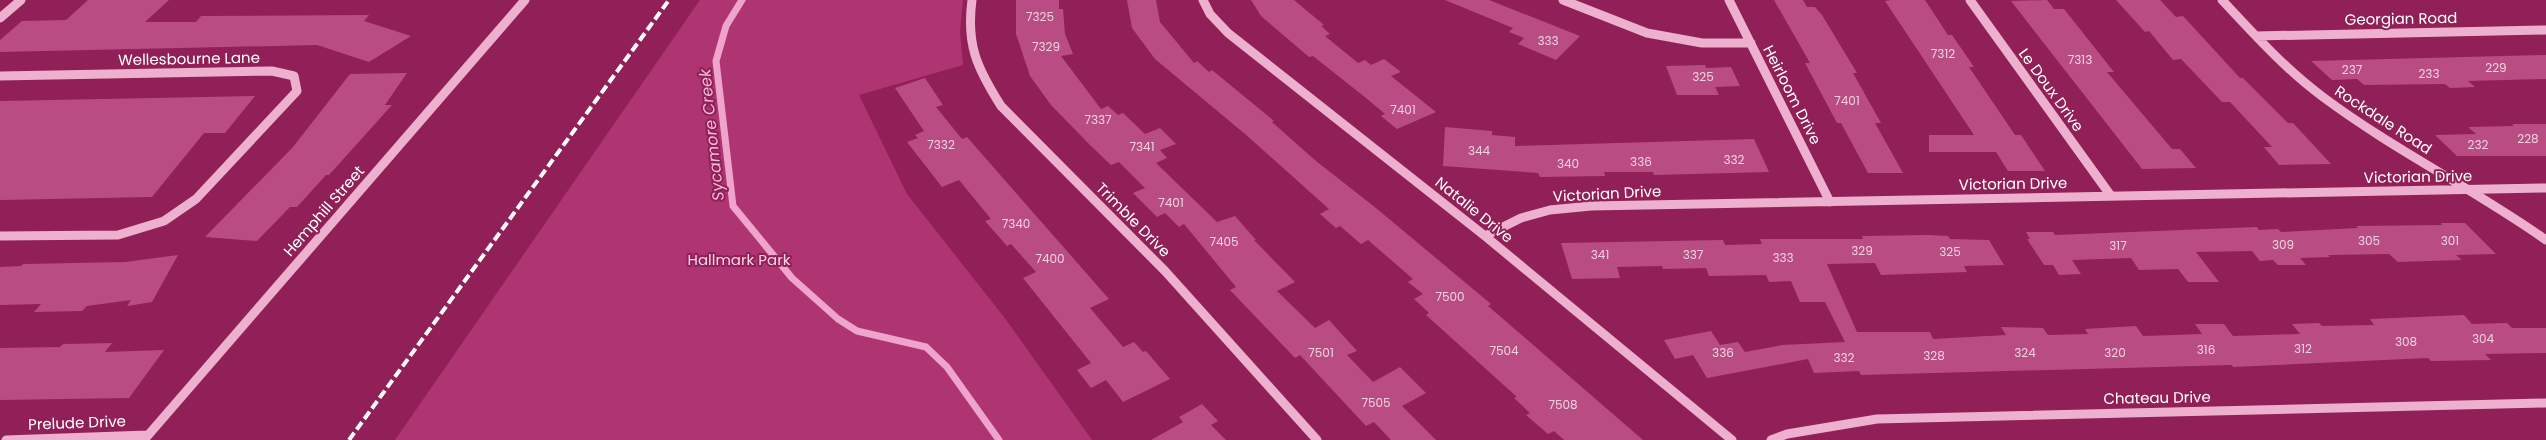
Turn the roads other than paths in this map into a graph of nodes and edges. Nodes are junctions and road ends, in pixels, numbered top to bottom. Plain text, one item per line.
1 (21, 0) edge
2 (525, 0) edge
3 (972, 0) edge
4 (1203, 0) edge
5 (1563, 0) edge
6 (1729, 0) edge
7 (1970, 0) edge
8 (2222, 0) edge
9 (0, 18) edge
10 (2546, 30) edge
11 (2256, 36) junction
12 (1751, 44) junction
13 (0, 76) edge
14 (2546, 188) edge
15 (2470, 190) junction
16 (2111, 196) junction
17 (1830, 202) junction
18 (0, 236) edge
19 (1486, 236) junction
20 (2546, 240) edge
21 (2546, 403) edge
22 (146, 438) edge
23 (6, 440) edge
24 (1317, 440) edge
25 (1732, 440) edge
26 (1771, 440) edge

1 - 9 street
2 - 22 street, Hemphill Street
3 - 24 street, Trimble Drive
4 - 19 street, Natalie Drive
5 - 12 street
6 - 12 street, Heirloom Drive
7 - 16 street, Le Doux Drive
8 - 11 street, Rockdale Road
10 - 11 street, Georgian Road
11 - 15 street, Rockdale Road
12 - 17 street, Heirloom Drive
13 - 18 street, Wellesbourne Lane
14 - 15 street, Victorian Drive
15 - 16 street, Victorian Drive
15 - 20 street, Rockdale Road
16 - 17 street, Victorian Drive
17 - 19 street, Victorian Drive
19 - 25 street, Natalie Drive
21 - 26 street, Chateau Drive
22 - 23 street, Prelude Drive

